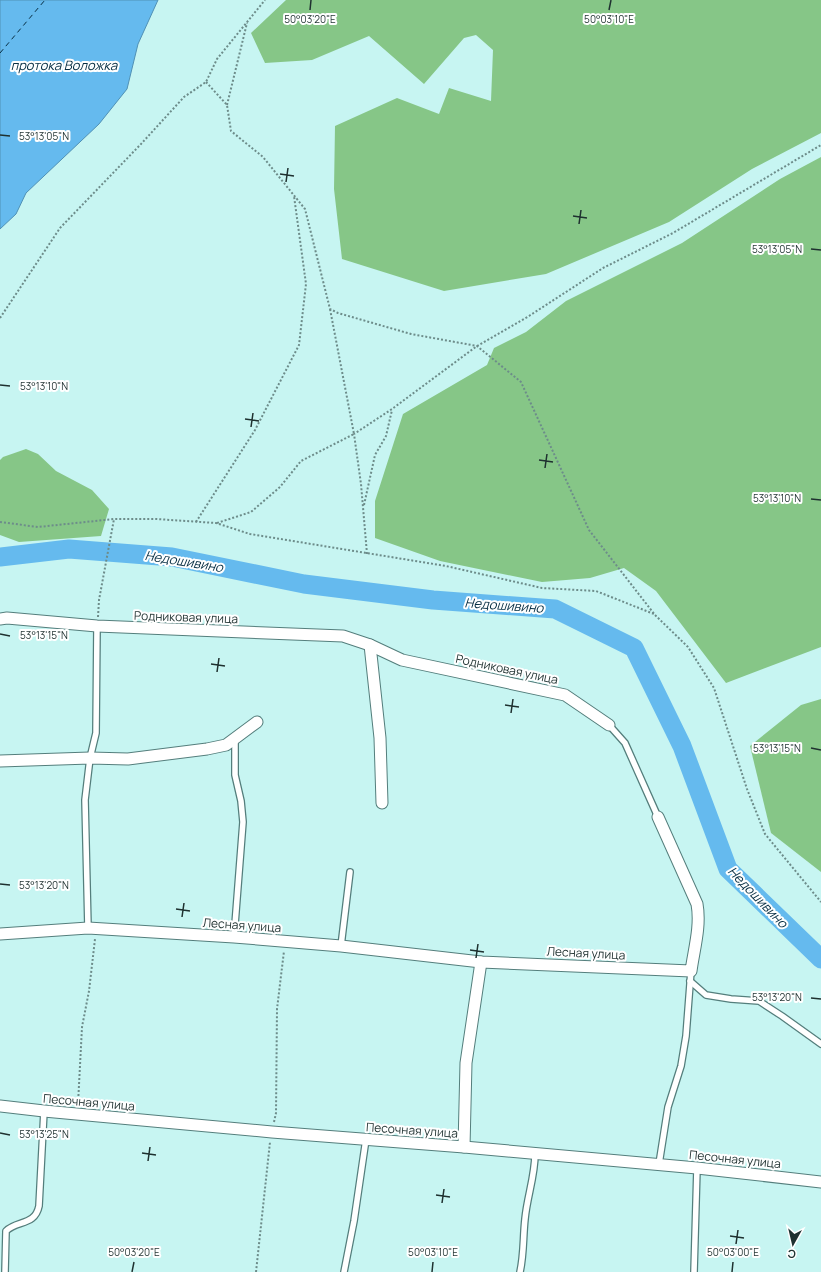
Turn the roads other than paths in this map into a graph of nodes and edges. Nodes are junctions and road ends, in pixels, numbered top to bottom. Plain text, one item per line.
1 (0, 619) edge
2 (97, 626) junction
3 (370, 645) junction
4 (256, 722) dead end
5 (610, 725) joint
6 (235, 738) junction
7 (90, 758) junction
8 (0, 761) edge
9 (382, 803) dead end
10 (658, 816) joint
11 (350, 872) dead end
12 (92, 928) junction
13 (0, 934) edge
14 (234, 937) junction
15 (341, 946) junction
16 (481, 962) junction
17 (690, 976) junction
18 (821, 1044) edge
19 (0, 1106) edge
20 (44, 1111) junction
21 (366, 1139) junction
22 (464, 1147) junction
23 (535, 1154) junction
24 (659, 1164) junction
25 (697, 1168) junction
26 (821, 1182) edge
27 (6, 1272) edge
28 (344, 1272) edge
29 (520, 1272) edge
30 (694, 1272) edge

1 - 2 street, Родниковая улица
2 - 3 street, Родниковая улица
2 - 7 lane
3 - 5 street, Родниковая улица
3 - 9 street
4 - 6 street
5 - 10 lane
6 - 7 street
6 - 14 lane
7 - 8 street
7 - 12 lane
10 - 17 street
11 - 15 lane
12 - 13 street, Лесная улица
12 - 14 street, Лесная улица
14 - 15 street, Лесная улица
15 - 16 street, Лесная улица
16 - 17 street, Лесная улица
16 - 22 street
17 - 18 lane
17 - 24 lane
19 - 20 street, Песочная улица
20 - 21 street, Песочная улица
20 - 27 lane
21 - 22 street, Песочная улица
21 - 28 lane
22 - 23 street, Песочная улица
23 - 24 street, Песочная улица
23 - 29 lane
24 - 25 street, Песочная улица
25 - 26 street, Песочная улица
25 - 30 lane

